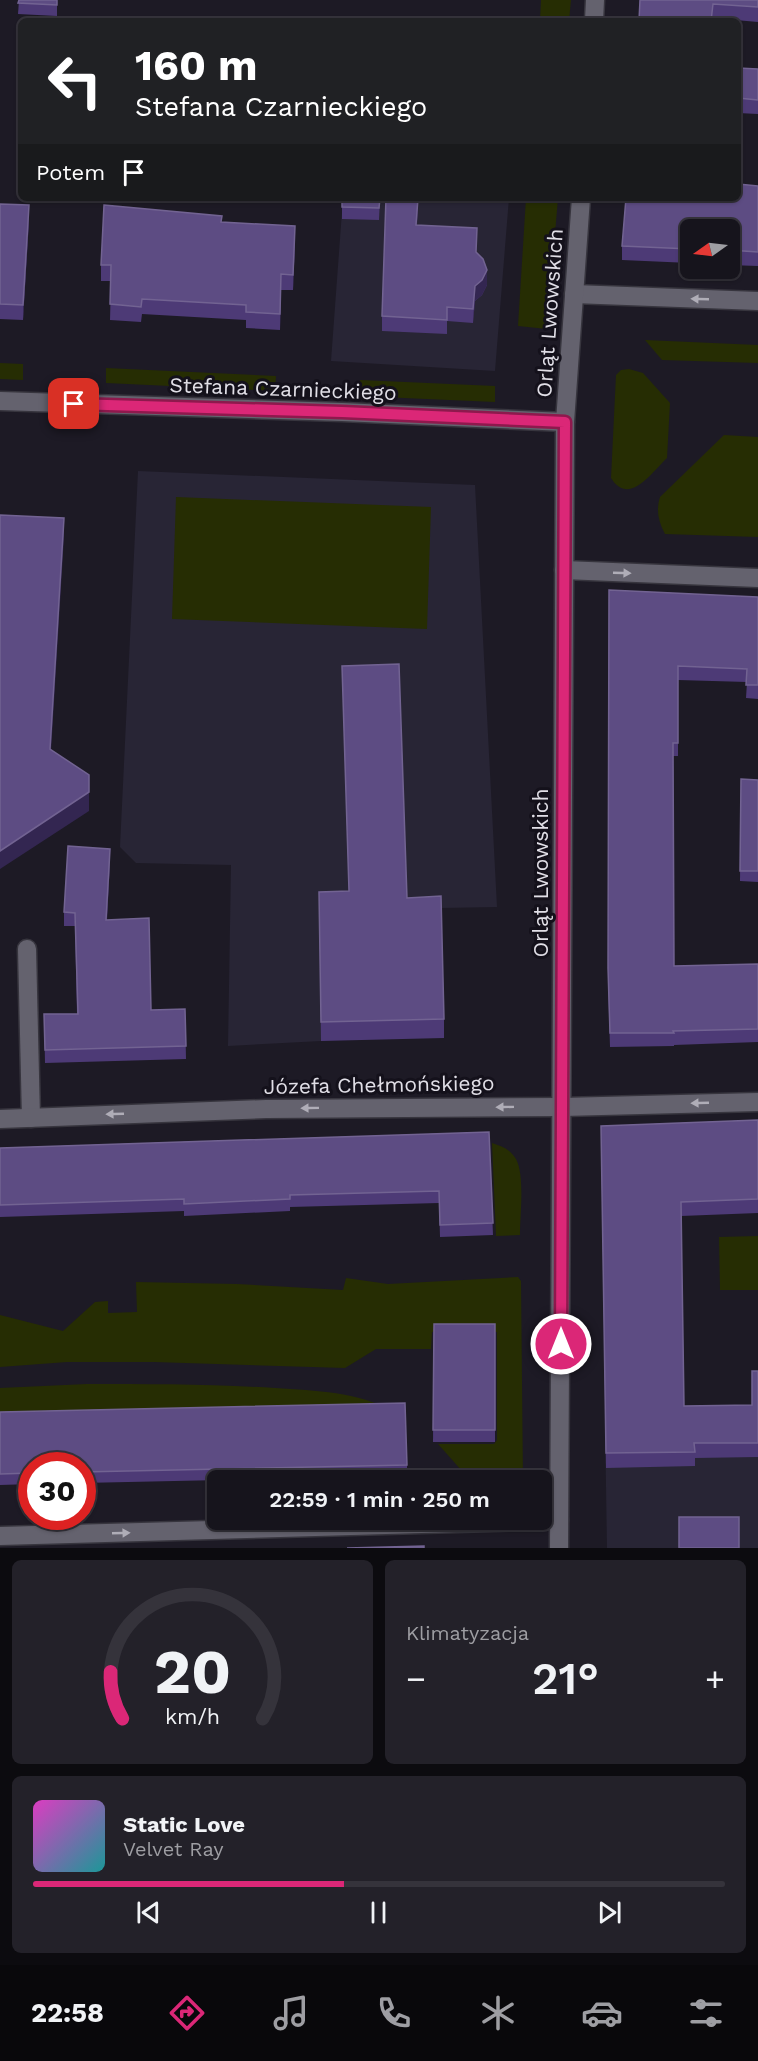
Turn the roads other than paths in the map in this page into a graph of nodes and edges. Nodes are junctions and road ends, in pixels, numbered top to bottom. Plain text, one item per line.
1 (595, 0) edge
2 (594, 18) edge
3 (581, 201) edge
4 (574, 294) junction
5 (758, 301) edge
6 (0, 401) edge
7 (565, 422) junction
8 (564, 570) junction
9 (758, 578) edge
10 (27, 949) dead end
11 (758, 1102) edge
12 (562, 1107) junction
13 (31, 1118) junction
14 (0, 1119) edge
15 (559, 1520) junction
16 (0, 1536) edge
17 (559, 1548) edge

1 - 2 street
3 - 4 street, Orląt Lwowskich
5 -> 4 street
4 - 7 street, Orląt Lwowskich
6 - 7 street, Stefana Czarnieckiego
7 - 8 street, Orląt Lwowskich
8 -> 9 street
8 - 12 street, Orląt Lwowskich
10 - 13 street
11 -> 12 street, Józefa Chełmońskiego
12 -> 13 street, Józefa Chełmońskiego
12 - 15 street, Orląt Lwowskich
13 - 14 street, Józefa Chełmońskiego
16 -> 15 street
15 - 17 street, Orląt Lwowskich

